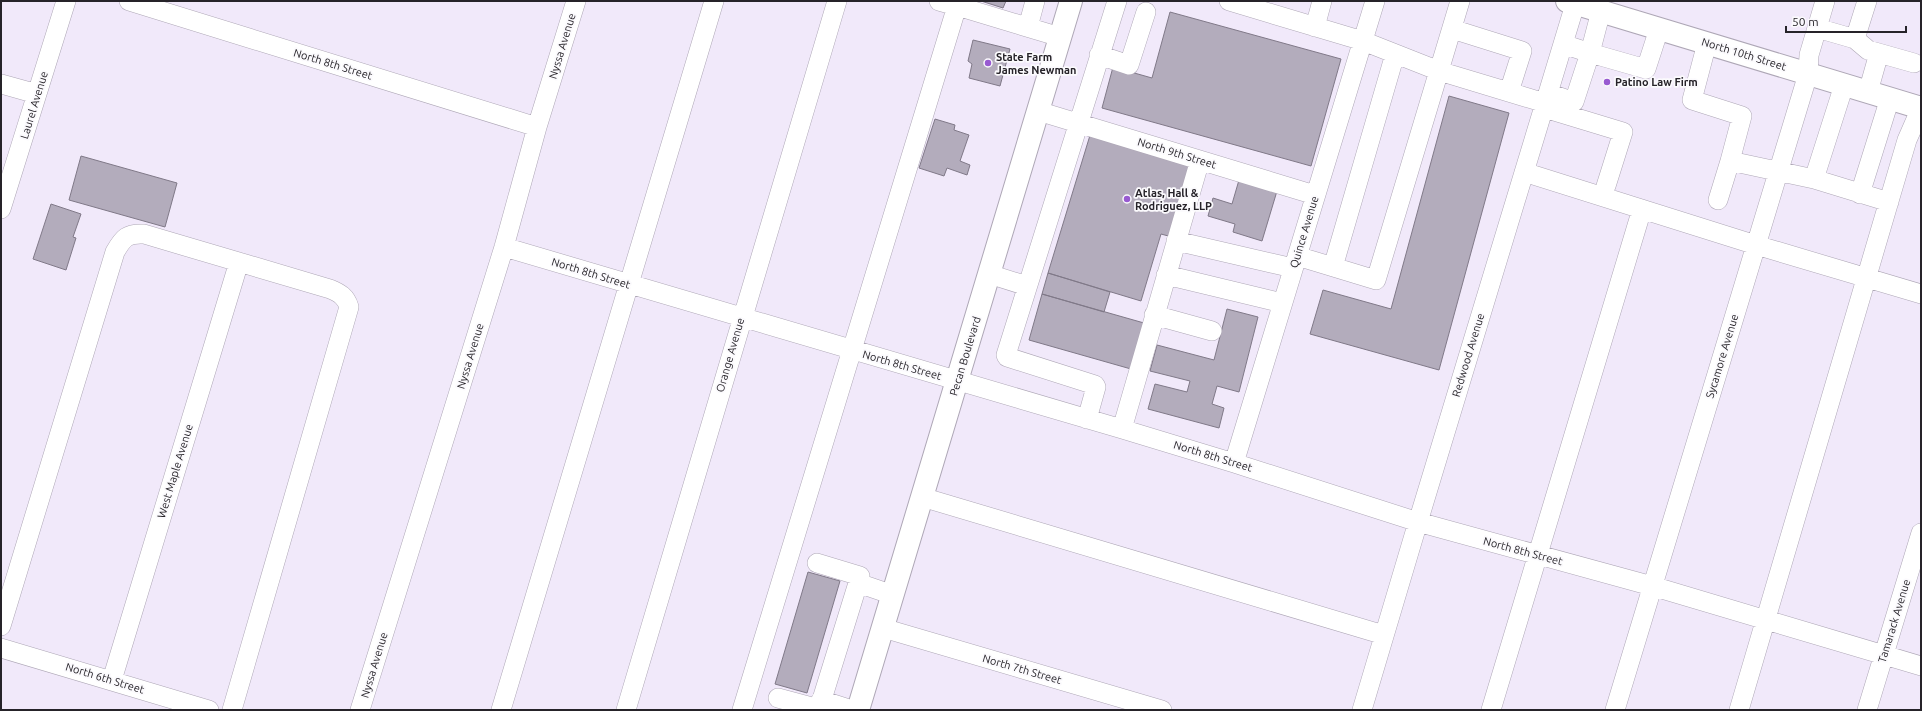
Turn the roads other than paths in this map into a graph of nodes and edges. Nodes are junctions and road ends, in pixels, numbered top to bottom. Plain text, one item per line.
1 (66, 1) edge
2 (129, 1) edge
3 (576, 1) edge
4 (714, 1) edge
5 (837, 1) edge
6 (1035, 1) edge
7 (1071, 1) edge
8 (1117, 1) edge
9 (1229, 1) edge
10 (1322, 1) edge
11 (1375, 1) edge
12 (1460, 1) edge
13 (1825, 1) edge
14 (1867, 1) edge
15 (1573, 2) edge
16 (951, 3) edge
17 (1265, 6) edge
18 (1601, 11) junction
19 (1146, 12) dead end
20 (1315, 26) junction
21 (1028, 27) junction
22 (1817, 28) junction
23 (1452, 29) junction
24 (1659, 29) junction
25 (1060, 37) junction
26 (1855, 39) junction
27 (1363, 41) junction
28 (1707, 43) junction
29 (1563, 44) junction
30 (1590, 53) junction
31 (1879, 53) junction
32 (1395, 54) junction
33 (1099, 55) junction
34 (1914, 63) dead end
35 (1439, 71) junction
36 (1808, 74) junction
37 (1, 84) edge
38 (1844, 85) junction
39 (1509, 92) junction
40 (1868, 92) junction
41 (37, 94) junction
42 (1890, 98) junction
43 (1546, 101) junction
44 (1921, 108) edge
45 (1038, 111) junction
46 (1077, 123) junction
47 (537, 127) junction
48 (1200, 160) junction
49 (1730, 161) junction
50 (1778, 171) junction
51 (1524, 172) junction
52 (1814, 180) junction
53 (1606, 186) dead end
54 (1860, 194) junction
55 (1315, 195) junction
56 (1718, 200) dead end
57 (1889, 202) junction
58 (1, 209) edge
59 (1642, 209) junction
60 (1176, 241) junction
61 (1756, 245) junction
62 (504, 247) junction
63 (239, 262) junction
64 (1295, 262) junction
65 (1332, 267) junction
66 (989, 274) junction
67 (1166, 275) junction
68 (1867, 278) junction
69 (629, 284) junction
70 (1027, 286) junction
71 (1921, 294) edge
72 (1282, 303) junction
73 (1154, 315) junction
74 (741, 318) junction
75 (1212, 330) dead end
76 (853, 350) junction
77 (957, 381) junction
78 (1087, 419) junction
79 (1122, 429) junction
80 (1234, 463) junction
81 (922, 497) junction
82 (1418, 522) junction
83 (1921, 532) edge
84 (1537, 555) junction
85 (818, 563) dead end
86 (858, 583) junction
87 (1652, 586) junction
88 (893, 595) junction
89 (1765, 620) junction
90 (1, 626) edge
91 (883, 628) junction
92 (1384, 635) junction
93 (1, 648) edge
94 (1884, 655) junction
95 (1921, 666) edge
96 (112, 680) junction
97 (778, 698) dead end
98 (821, 700) junction
99 (209, 710) edge
100 (232, 710) edge
101 (360, 710) edge
102 (501, 710) edge
103 (626, 710) edge
104 (742, 710) edge
105 (852, 710) edge
106 (858, 710) edge
107 (1162, 710) edge
108 (1362, 710) edge
109 (1491, 710) edge
110 (1615, 710) edge
111 (1739, 710) edge
112 (1867, 710) edge

1 - 41 street, Laurel Avenue
2 - 47 street, North 8th Street
3 - 47 street, Nyssa Avenue
4 - 69 street
5 - 74 street, Orange Avenue
6 - 21 street
7 - 25 main road, Pecan Boulevard
8 - 33 street
9 - 17 street
10 - 20 street
11 - 27 street, Quince Avenue
12 - 23 street
13 - 22 street, Sycamore Avenue
14 - 26 street
15 - 18 main road, North 10th Street
15 - 29 street, Redwood Avenue
16 - 21 street
16 - 76 street
17 - 20 street
18 - 24 main road, North 10th Street
18 - 30 street
19 - 33 street
20 - 27 street
21 - 25 street
22 - 26 street
22 - 36 street, Sycamore Avenue
23 - 35 street
23 - 39 street
24 - 28 main road, North 10th Street
24 - 30 street
25 - 45 main road, Pecan Boulevard
26 - 31 street
27 - 32 street
27 - 55 street, Quince Avenue
28 - 36 main road, North 10th Street
28 - 49 street
29 - 30 street
29 - 43 street, Redwood Avenue
30 - 43 street
31 - 34 street
31 - 40 street
32 - 35 street
32 - 65 street
33 - 46 street
35 - 39 street
35 - 65 street
36 - 38 main road, North 10th Street
36 - 50 street, Sycamore Avenue
37 - 41 street
38 - 40 main road, North 10th Street
38 - 52 street
39 - 43 street
40 - 42 main road, North 10th Street
41 - 58 street, Laurel Avenue
42 - 44 main road, North 10th Street
42 - 54 street
43 - 51 street, Redwood Avenue
43 - 53 street
44 - 57 street
45 - 46 street, North 9th Street
45 - 66 main road, Pecan Boulevard
46 - 48 street, North 9th Street
46 - 70 street
47 - 62 street, Nyssa Avenue
48 - 55 street, North 9th Street
48 - 60 street
49 - 50 street
49 - 56 street
50 - 52 street
50 - 61 street, Sycamore Avenue
51 - 59 street
51 - 82 street, Redwood Avenue
52 - 54 street
54 - 57 street
55 - 64 street, Quince Avenue
57 - 68 street
59 - 61 street
59 - 84 street
60 - 64 street
60 - 67 street
61 - 68 street
61 - 87 street, Sycamore Avenue
62 - 69 street, North 8th Street
62 - 101 street, Nyssa Avenue
63 - 90 street
63 - 96 street, West Maple Avenue
63 - 100 street
64 - 65 street
64 - 72 street, Quince Avenue
66 - 70 street
66 - 77 main road, Pecan Boulevard
67 - 72 street
67 - 73 street
68 - 71 street
68 - 89 street
69 - 74 street, North 8th Street
69 - 102 street
70 - 78 street
72 - 80 street, Quince Avenue
73 - 75 street
73 - 79 street
74 - 76 street, North 8th Street
74 - 103 street, Orange Avenue
76 - 77 street, North 8th Street
76 - 104 street
77 - 78 street, North 8th Street
77 - 81 main road, Pecan Boulevard
78 - 79 street, North 8th Street
79 - 80 street, North 8th Street
80 - 82 street, North 8th Street
81 - 88 main road, Pecan Boulevard
81 - 92 street
82 - 84 street, North 8th Street
82 - 92 street, Redwood Avenue
83 - 94 street, Tamarack Avenue
84 - 87 street, North 8th Street
84 - 109 street
85 - 86 street
86 - 88 street
86 - 98 street
87 - 89 street, North 8th Street
87 - 110 street, Sycamore Avenue
88 - 91 main road, Pecan Boulevard
89 - 94 street, North 8th Street
89 - 111 street
91 - 106 main road, Pecan Boulevard
91 - 107 street, North 7th Street
92 - 108 street, Redwood Avenue
93 - 96 street, North 6th Street
94 - 95 street, North 8th Street
94 - 112 street, Tamarack Avenue
96 - 99 street, North 6th Street
97 - 98 street
98 - 105 street

